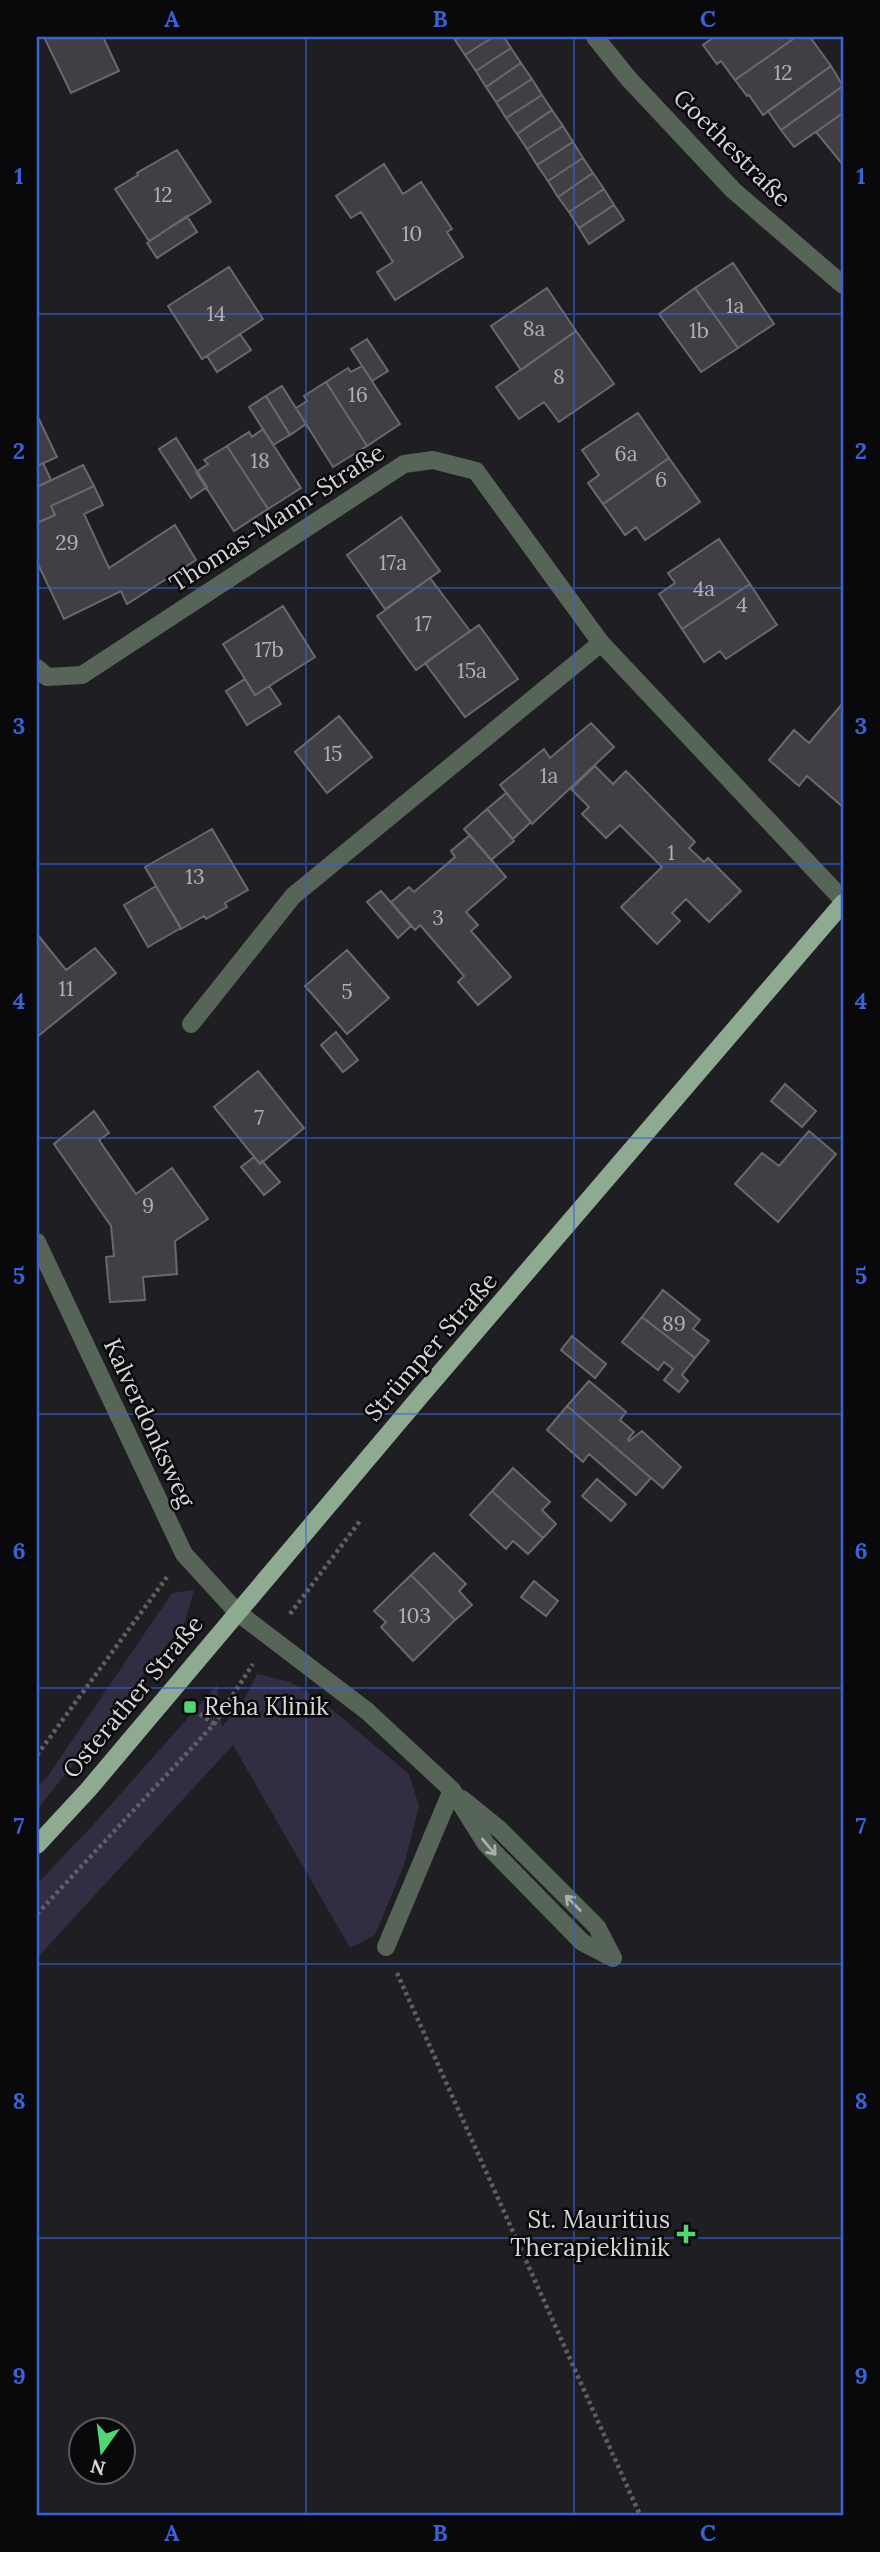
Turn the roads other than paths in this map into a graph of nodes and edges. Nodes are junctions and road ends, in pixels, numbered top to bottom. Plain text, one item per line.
1 (595, 37) edge
2 (843, 285) edge
3 (601, 643) junction
4 (37, 668) edge
5 (843, 901) edge
6 (191, 1024) dead end
7 (37, 1242) edge
8 (237, 1612) junction
9 (452, 1790) junction
10 (37, 1845) edge
11 (386, 1947) road end

1 - 2 street, Goethestraße
3 - 4 street, Thomas-Mann-Straße
3 - 5 street, Thomas-Mann-Straße
3 - 6 street
5 - 8 main road, Strümper Straße
7 - 8 street, Kalverdonksweg
8 - 9 street
8 - 10 main road, Osterather Straße
9 -> 9 street
9 - 11 street

